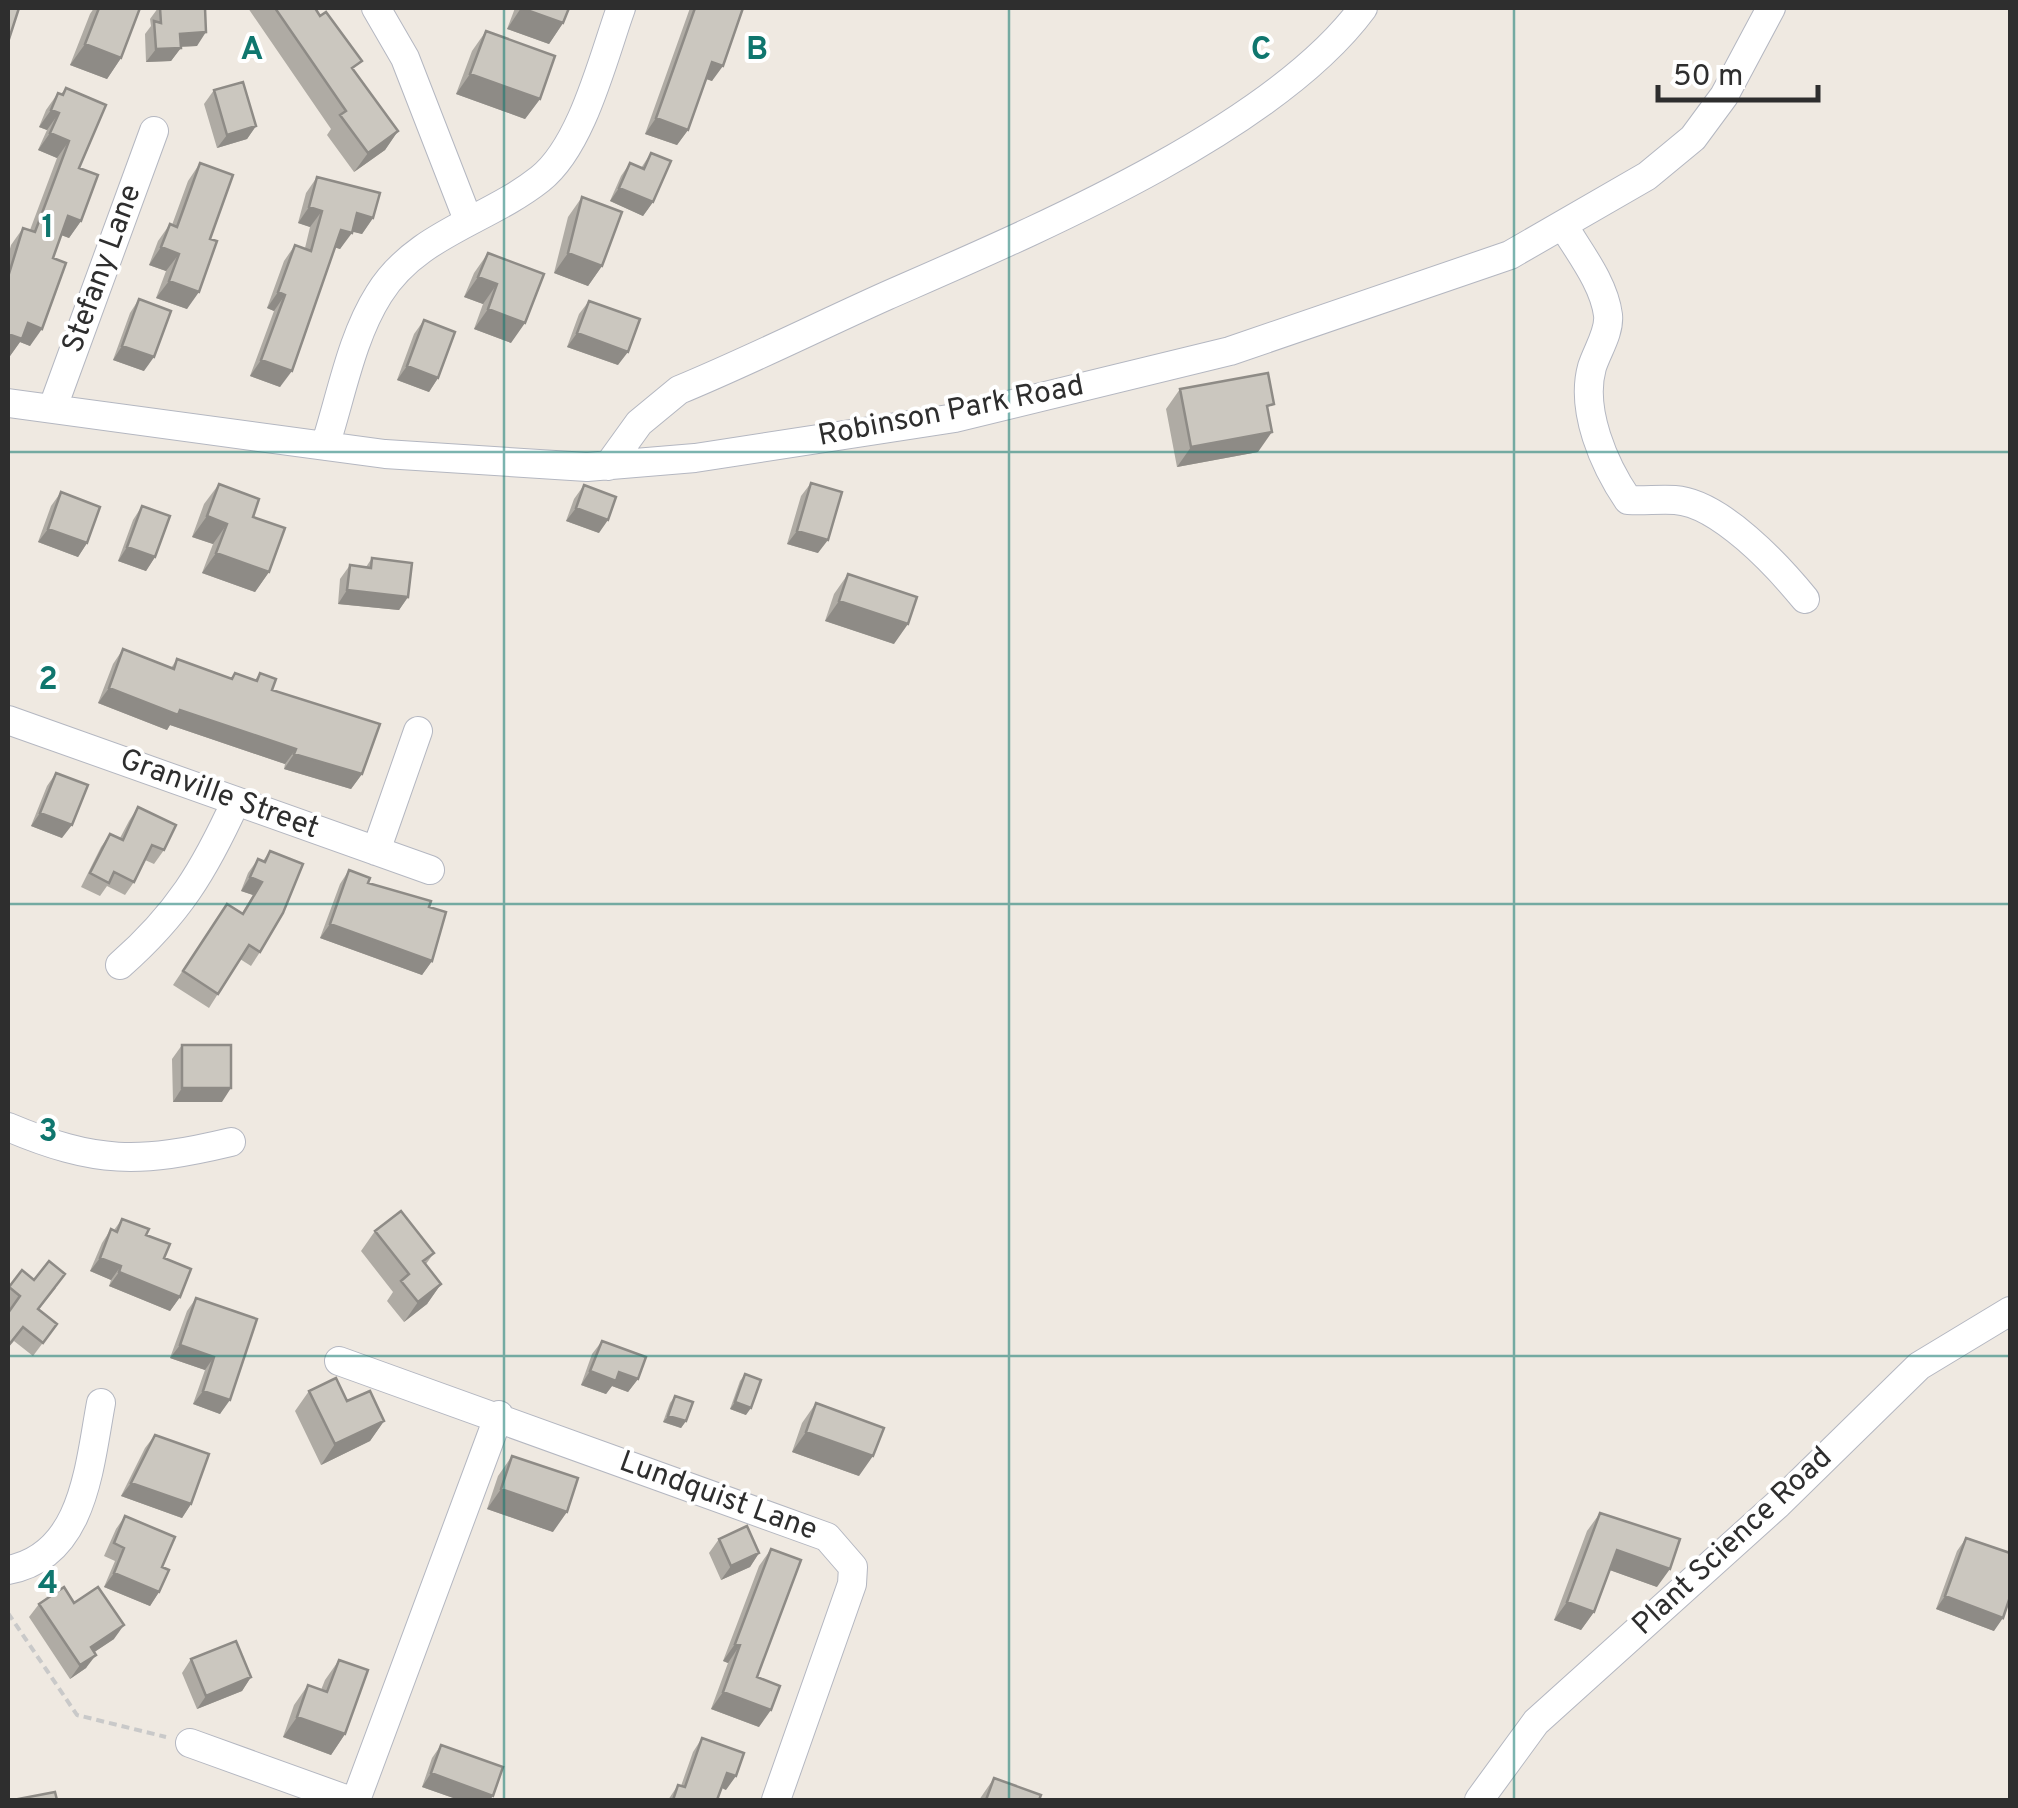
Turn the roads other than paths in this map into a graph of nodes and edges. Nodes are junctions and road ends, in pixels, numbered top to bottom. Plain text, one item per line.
1 (376, 8) edge
2 (621, 8) edge
3 (1363, 8) edge
4 (1771, 8) edge
5 (154, 130) dead end
6 (468, 220) junction
7 (1563, 225) junction
8 (8, 402) edge
9 (53, 407) junction
10 (326, 446) junction
11 (608, 466) junction
12 (1805, 600) dead end
13 (8, 720) edge
14 (418, 731) dead end
15 (236, 802) junction
16 (376, 851) junction
17 (430, 870) dead end
18 (120, 966) dead end
19 (8, 1127) edge
20 (231, 1142) dead end
21 (2010, 1314) edge
22 (339, 1361) dead end
23 (101, 1402) dead end
24 (498, 1415) junction
25 (8, 1570) edge
26 (190, 1743) road end
27 (348, 1800) edge
28 (356, 1800) edge
29 (776, 1800) edge
30 (1479, 1800) edge

1 - 6 street
2 - 6 street
3 - 11 street
4 - 7 street, Robinson Park Road
5 - 9 street, Stefany Lane
6 - 10 street
7 - 11 street, Robinson Park Road
7 - 12 street
8 - 9 street, Robinson Park Road
9 - 10 street, Robinson Park Road
10 - 11 street, Robinson Park Road
13 - 15 street, Granville Street
14 - 16 street
15 - 16 street, Granville Street
15 - 18 street
16 - 17 street, Granville Street
19 - 20 street
21 - 30 street, Plant Science Road
22 - 24 street, Lundquist Lane
23 - 25 street
24 - 28 street
24 - 29 street, Lundquist Lane
26 - 27 street

